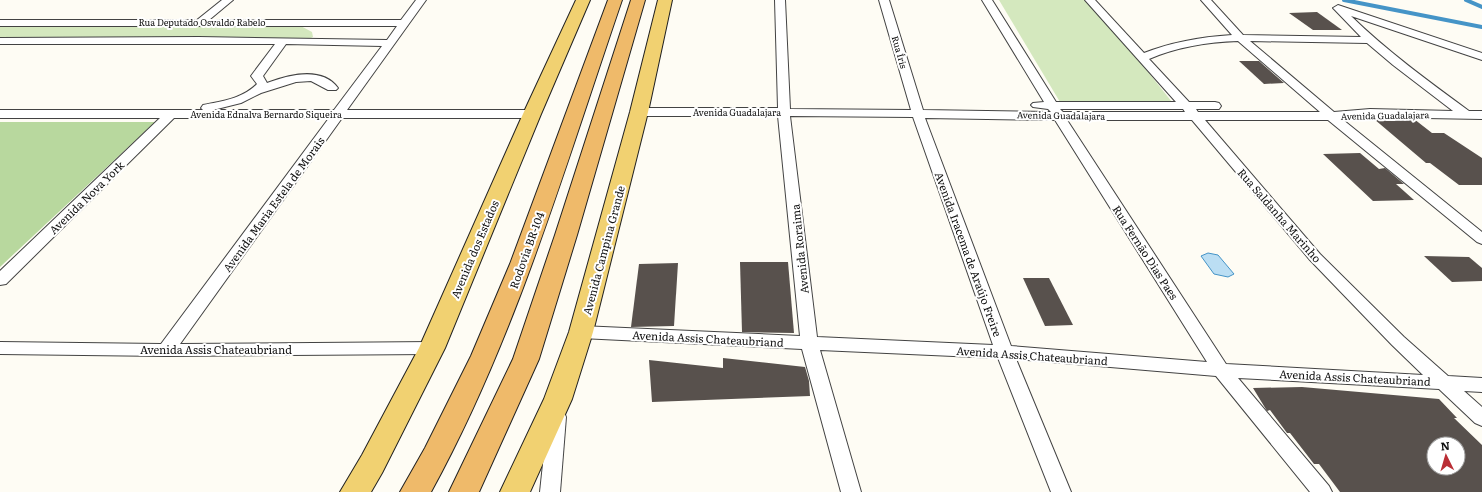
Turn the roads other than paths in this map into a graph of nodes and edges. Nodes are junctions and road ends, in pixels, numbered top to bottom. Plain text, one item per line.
1 (228, 0) edge
2 (421, 0) edge
3 (583, 0) edge
4 (615, 0) edge
5 (638, 0) edge
6 (665, 0) edge
7 (780, 0) edge
8 (884, 0) edge
9 (988, 0) edge
10 (1090, 0) edge
11 (1206, 0) edge
12 (201, 22) junction
13 (0, 23) edge
14 (404, 23) junction
15 (1239, 37) junction
16 (1370, 40) junction
17 (0, 41) edge
18 (283, 41) junction
19 (389, 43) junction
20 (1482, 57) edge
21 (1142, 58) junction
22 (332, 88) dead end
23 (259, 90) junction
24 (1185, 105) junction
25 (640, 108) junction
26 (784, 108) junction
27 (1456, 108) junction
28 (1482, 108) edge
29 (916, 109) junction
30 (1056, 111) junction
31 (1327, 112) junction
32 (0, 114) edge
33 (171, 114) junction
34 (338, 114) junction
35 (532, 114) junction
36 (1466, 115) junction
37 (1482, 115) edge
38 (1195, 116) junction
39 (1482, 238) edge
40 (0, 280) edge
41 (581, 332) junction
42 (809, 343) junction
43 (0, 348) edge
44 (432, 348) junction
45 (166, 350) junction
46 (1004, 352) junction
47 (1221, 370) junction
48 (1441, 382) junction
49 (1482, 385) edge
50 (558, 399) junction
51 (1482, 418) edge
52 (355, 492) edge
53 (415, 492) edge
54 (464, 492) edge
55 (515, 492) edge
56 (550, 492) edge
57 (851, 492) edge
58 (1061, 492) edge
59 (1322, 492) edge

1 - 12 street
2 - 14 street, Avenida Maria Estela de Morais
3 - 35 main road, Avenida dos Estados
4 - 53 highway, Rodovia BR-104
5 - 54 highway
6 - 25 main road, Avenida Campina Grande
7 - 26 street, Avenida Roraima
8 - 29 street, Rua Íris
9 - 30 street, Rua Fernão Dias Paes
10 - 21 street, Rua Saldanha Marinho
11 - 15 street
12 - 13 street, Rua Deputado Osvaldo Rabelo
12 - 14 street, Rua Deputado Osvaldo Rabelo
14 - 19 street, Avenida Maria Estela de Morais
15 - 16 street
15 - 21 street
15 - 31 street
16 - 20 street
16 - 27 street
17 - 18 street, Rua Deputado Osvaldo Rabelo
18 - 19 street, Rua Deputado Osvaldo Rabelo
18 - 23 street
19 - 34 street, Avenida Maria Estela de Morais
21 - 24 street, Rua Saldanha Marinho
22 - 23 street
23 - 33 street
24 - 30 street
24 - 31 street
24 - 38 street, Rua Saldanha Marinho
25 - 26 street, Avenida Guadalajara
25 - 41 main road, Avenida Campina Grande
26 - 29 street, Avenida Guadalajara
26 - 42 street, Avenida Roraima
27 - 28 street
27 - 31 street
27 - 36 street
29 - 30 street, Avenida Guadalajara
29 - 46 street, Avenida Iracema de Araújo Freire
30 - 38 street, Avenida Guadalajara
30 - 47 street, Rua Fernão Dias Paes
31 - 36 street, Avenida Guadalajara
31 - 38 street, Avenida Guadalajara
31 - 39 street
32 - 33 street, Avenida Ednalva Bernardo Siqueira
33 - 34 street, Avenida Ednalva Bernardo Siqueira
33 - 40 street, Avenida Nova York
34 - 35 street, Avenida Ednalva Bernardo Siqueira
34 - 45 street, Avenida Maria Estela de Morais
35 - 44 main road, Avenida dos Estados
36 - 37 street, Avenida Guadalajara
38 - 48 street, Rua Saldanha Marinho
41 - 42 street, Avenida Assis Chateaubriand
41 - 50 main road, Avenida Campina Grande
42 - 46 street, Avenida Assis Chateaubriand
42 - 57 street, Avenida Roraima
43 - 45 street, Avenida Assis Chateaubriand
44 - 45 street, Avenida Assis Chateaubriand
44 - 52 main road, Avenida dos Estados
46 - 47 street, Avenida Assis Chateaubriand
46 - 58 street, Avenida Iracema de Araújo Freire
47 - 48 street, Avenida Assis Chateaubriand
47 - 59 street, Rua Fernão Dias Paes
48 - 49 street, Avenida Assis Chateaubriand
48 - 51 street, Rua Saldanha Marinho
50 - 55 main road, Avenida Campina Grande
50 - 56 street

